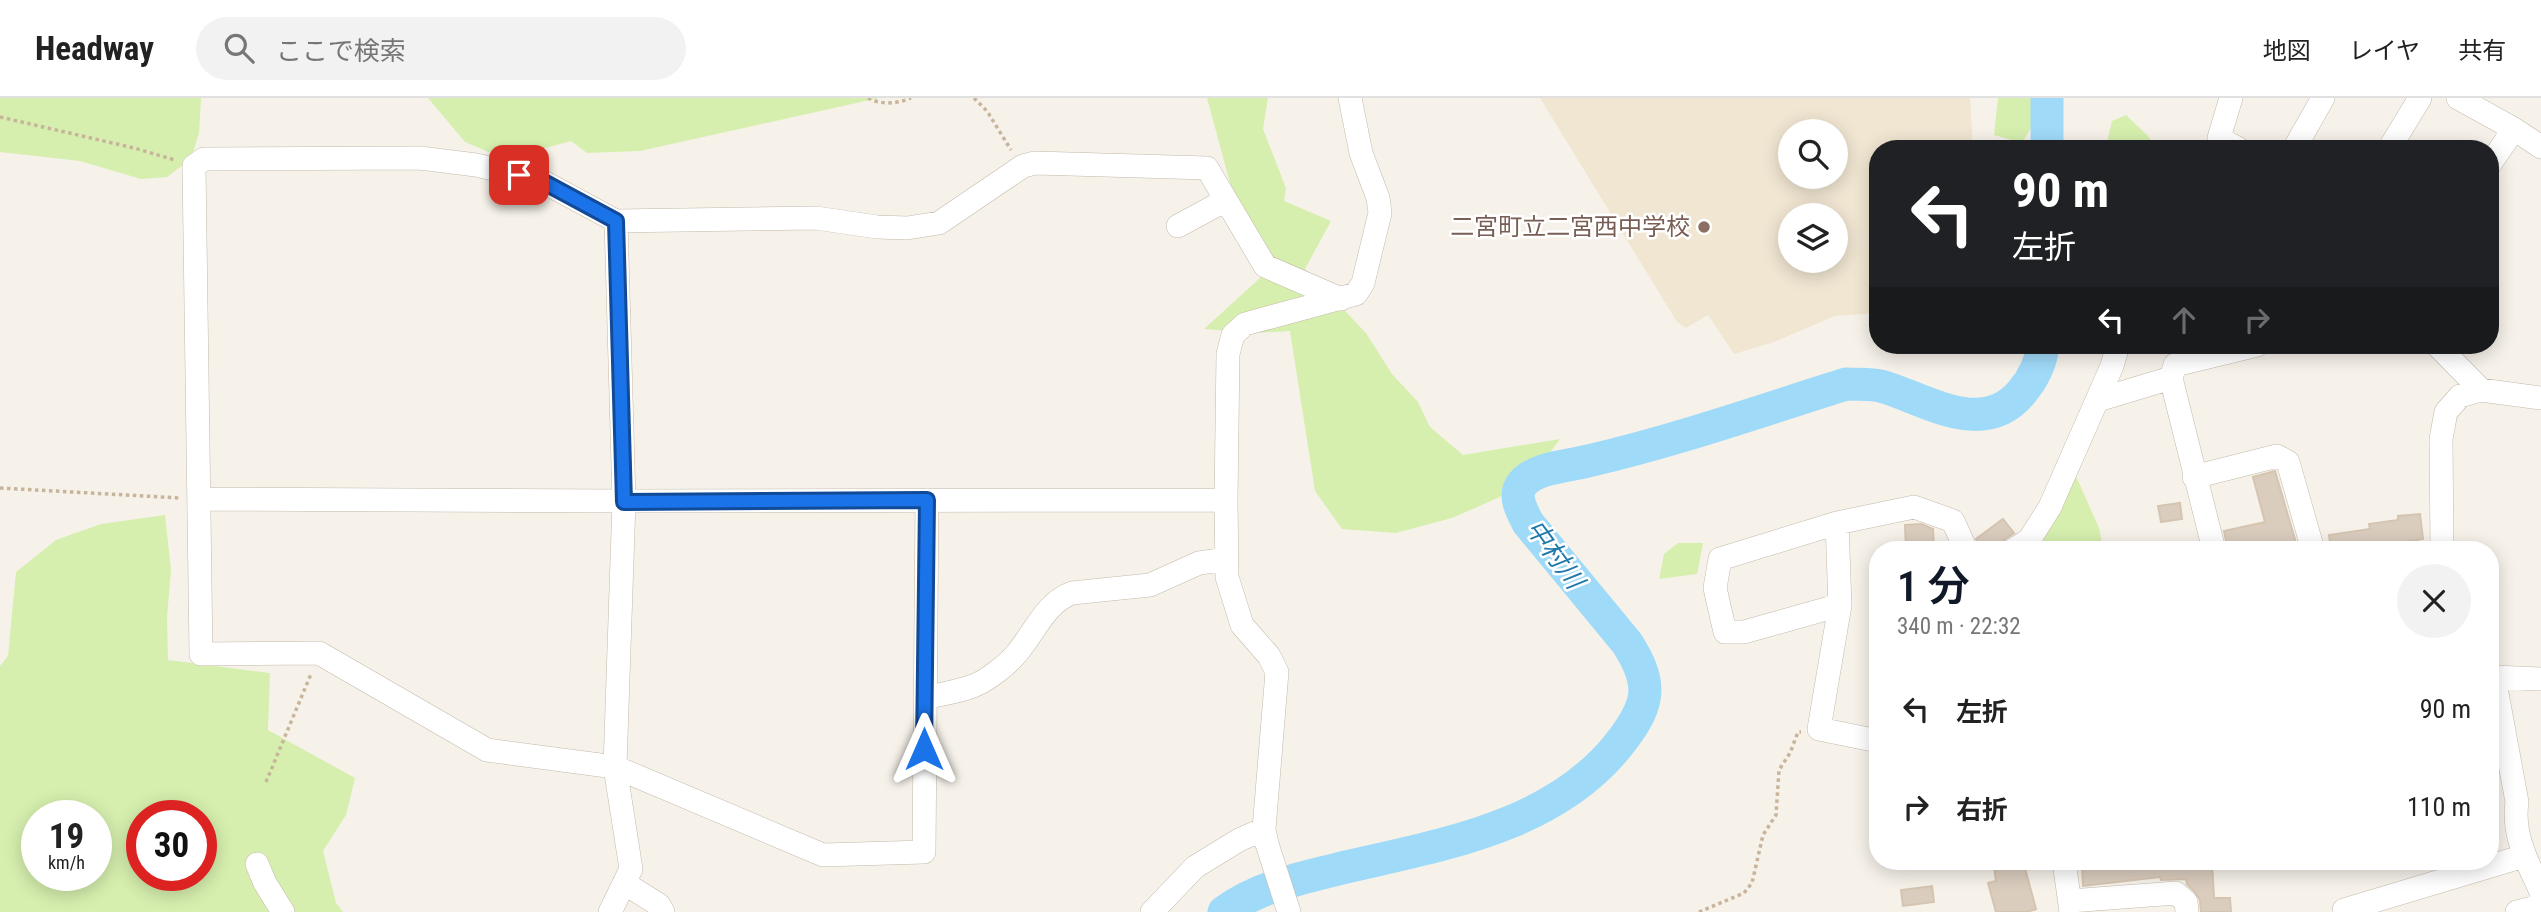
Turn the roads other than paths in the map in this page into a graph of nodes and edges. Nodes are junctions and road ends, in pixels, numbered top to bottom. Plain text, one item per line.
1 (1350, 98) edge
2 (2231, 98) edge
3 (2323, 98) edge
4 (2420, 98) edge
5 (2458, 98) edge
6 (2514, 129) junction
7 (2223, 140) edge
8 (2299, 140) edge
9 (2394, 140) edge
10 (2541, 147) edge
11 (2499, 151) edge
12 (1226, 200) junction
13 (616, 221) junction
14 (1177, 225) dead end
15 (1340, 299) junction
16 (2115, 354) edge
17 (2220, 354) edge
18 (2446, 354) edge
19 (2171, 378) junction
20 (2481, 390) junction
21 (2541, 398) edge
22 (2098, 400) junction
23 (2194, 477) junction
24 (199, 499) junction
25 (927, 500) junction
26 (1226, 500) junction
27 (624, 502) junction
28 (1837, 523) junction
29 (1962, 541) edge
30 (2027, 541) edge
31 (2212, 541) edge
32 (2310, 541) edge
33 (2442, 541) edge
34 (1227, 559) junction
35 (1840, 605) junction
36 (2499, 677) edge
37 (2541, 680) edge
38 (925, 698) junction
39 (2499, 711) edge
40 (1869, 739) edge
41 (615, 766) junction
42 (1265, 837) junction
43 (2531, 859) edge
44 (257, 864) dead end
45 (2499, 868) edge
46 (2065, 870) edge
47 (2491, 870) edge
48 (625, 883) junction
49 (2541, 892) edge
50 (2071, 906) edge
51 (2541, 906) edge
52 (2344, 910) dead end
53 (284, 912) edge
54 (610, 912) edge
55 (663, 912) edge
56 (1152, 912) edge
57 (1289, 912) edge
58 (2187, 912) edge
59 (2517, 912) edge

1 - 15 street
2 - 7 street
3 - 8 street
4 - 9 street
5 - 6 street
6 - 10 street
6 - 11 street
12 - 13 street
12 - 14 street
12 - 15 street
13 - 24 street
13 - 27 street
15 - 26 street
16 - 22 street
17 - 19 street
18 - 20 street
19 - 22 street
19 - 23 street
20 - 21 street
20 - 33 street
22 - 30 street
23 - 31 street
23 - 32 street
24 - 27 street
24 - 41 street
25 - 26 street
25 - 27 street
25 - 38 street
26 - 34 street
27 - 41 street
28 - 29 street
28 - 35 street
28 - 35 street
34 - 38 street
34 - 42 street
35 - 40 street
36 - 37 street
38 - 41 street
39 - 43 street
41 - 48 street
42 - 56 street
42 - 57 street
43 - 45 street
43 - 49 street
44 - 53 street
46 - 50 street
47 - 52 street
48 - 54 street
48 - 55 street
50 - 58 street
51 - 59 street

